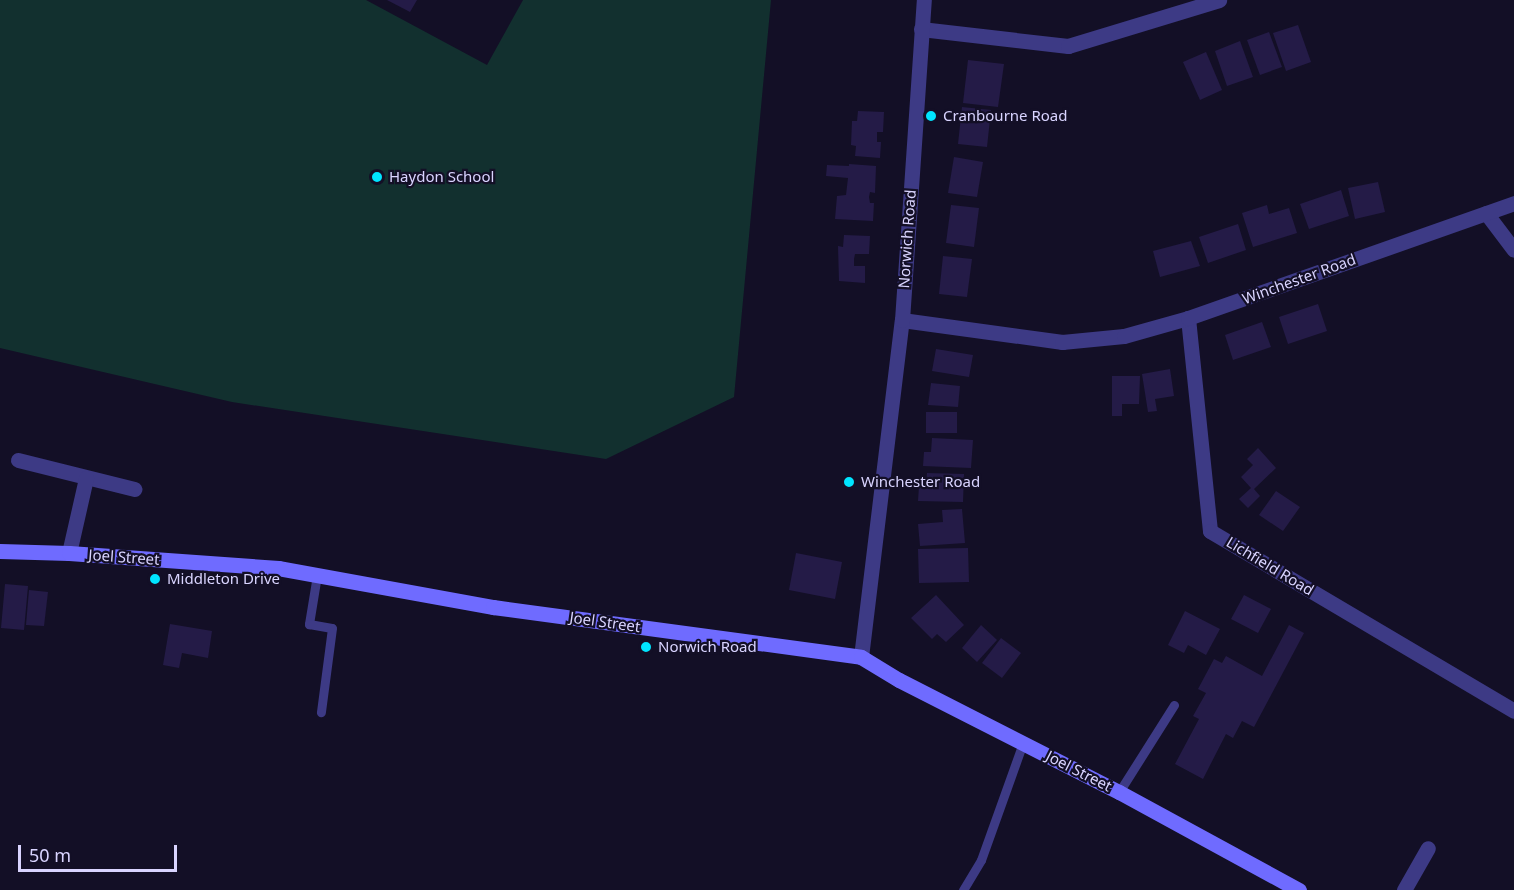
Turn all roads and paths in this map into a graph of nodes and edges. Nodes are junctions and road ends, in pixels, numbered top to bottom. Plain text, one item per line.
1 (924, 0) edge
2 (1219, 0) edge
3 (921, 29) junction
4 (1514, 203) edge
5 (1486, 213) junction
6 (1514, 250) edge
7 (1188, 318) junction
8 (902, 320) junction
9 (18, 460) dead end
10 (86, 478) junction
11 (134, 489) dead end
12 (0, 551) edge
13 (69, 553) junction
14 (317, 575) junction
15 (861, 657) junction
16 (1174, 705) dead end
17 (1514, 711) edge
18 (321, 712) dead end
19 (1023, 743) junction
20 (1119, 792) junction
21 (1428, 848) dead end
22 (1296, 889) edge
23 (963, 890) edge
24 (1404, 890) edge

1 - 3 street, Norwich Road
2 - 3 street
3 - 8 street, Norwich Road
4 - 5 street, Winchester Road
5 - 6 street
5 - 7 street, Winchester Road
7 - 8 street, Winchester Road
7 - 17 street, Lichfield Road
8 - 15 street, Norwich Road
9 - 10 street
10 - 11 street
10 - 13 street
12 - 13 main road, Joel Street
13 - 14 main road, Joel Street
14 - 15 main road, Joel Street
14 - 18 lane
15 - 19 main road, Joel Street
16 - 20 lane
19 - 20 main road, Joel Street
19 - 23 lane
20 - 22 main road, Joel Street
21 - 24 street

